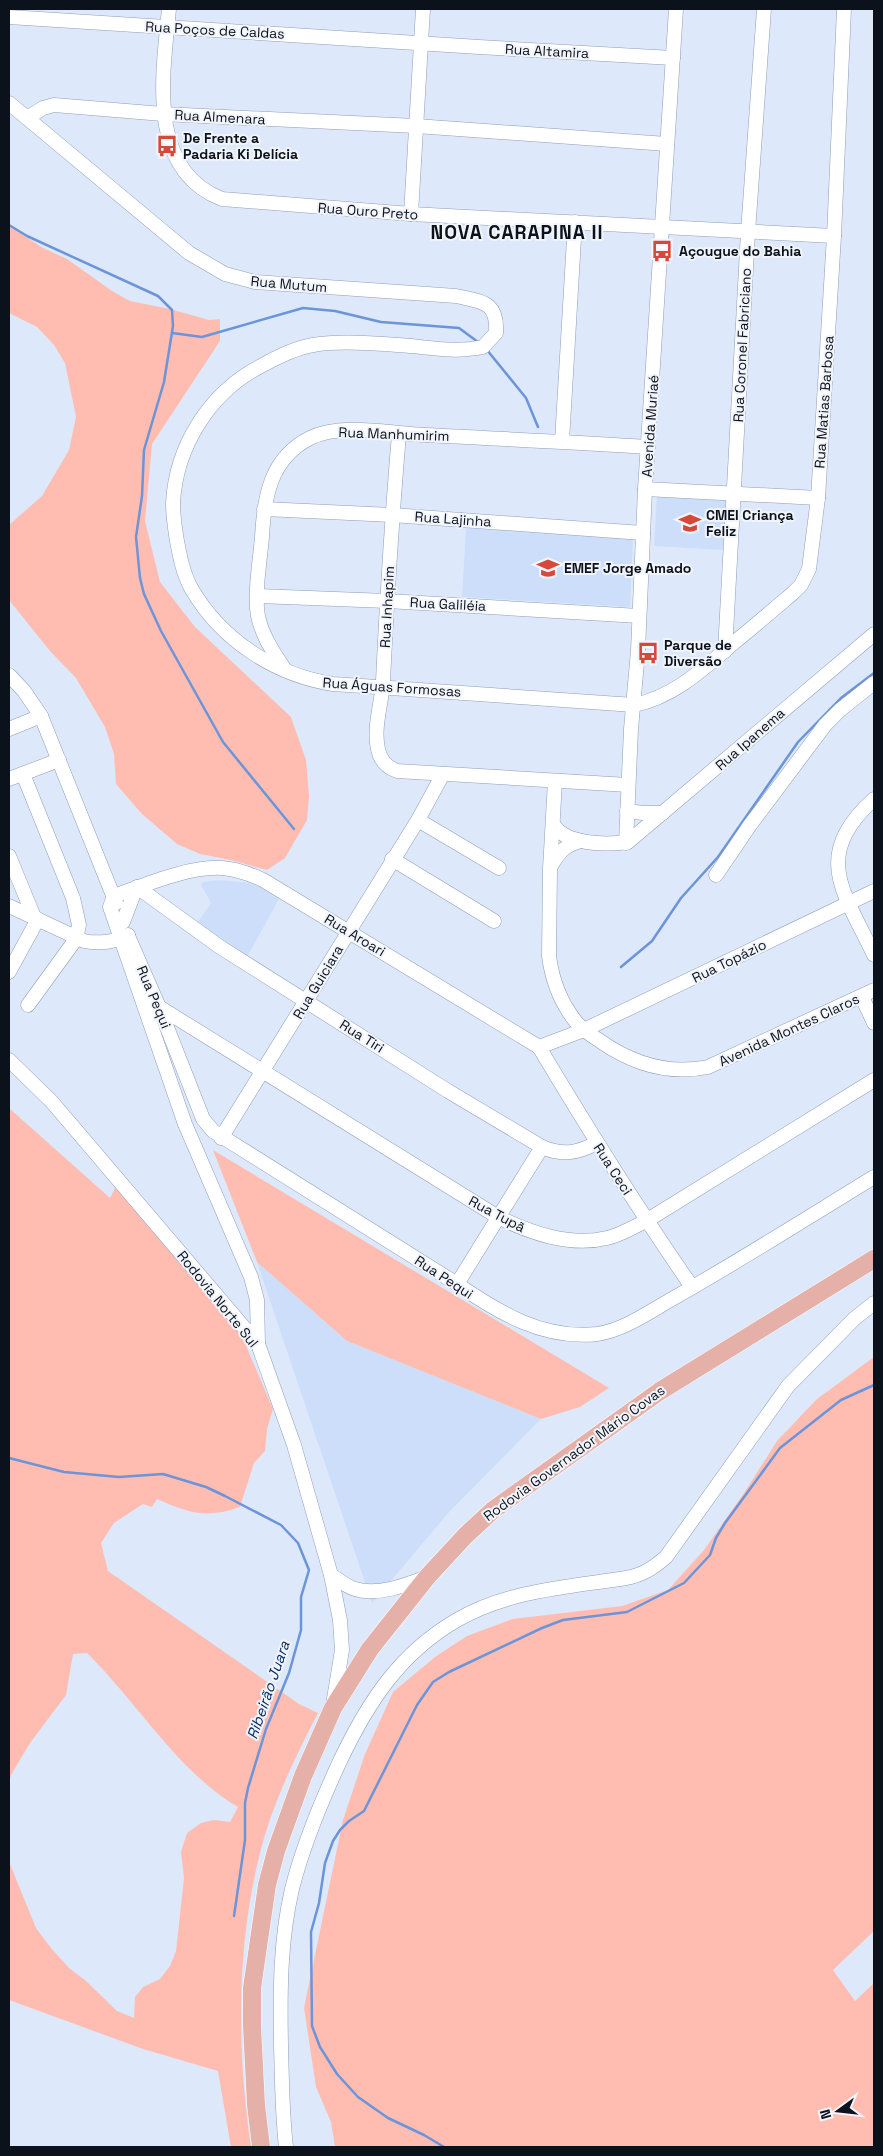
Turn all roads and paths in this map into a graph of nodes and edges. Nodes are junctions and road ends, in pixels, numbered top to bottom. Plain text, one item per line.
1 (168, 9) edge
2 (423, 9) edge
3 (676, 9) edge
4 (764, 9) edge
5 (844, 9) edge
6 (9, 17) edge
7 (167, 27) junction
8 (421, 43) junction
9 (673, 58) junction
10 (9, 103) edge
11 (163, 114) junction
12 (28, 118) junction
13 (416, 126) junction
14 (667, 144) junction
15 (411, 214) junction
16 (574, 222) junction
17 (662, 228) junction
18 (748, 232) junction
19 (834, 236) junction
20 (497, 322) joint
21 (399, 434) junction
22 (562, 441) junction
23 (648, 446) junction
24 (645, 489) junction
25 (733, 494) junction
26 (818, 498) junction
27 (264, 509) junction
28 (392, 515) junction
29 (643, 533) junction
30 (258, 596) junction
31 (387, 600) junction
32 (639, 616) junction
33 (874, 634) edge
34 (725, 651) junction
35 (287, 673) junction
36 (10, 677) edge
37 (874, 684) edge
38 (383, 686) junction
39 (634, 704) junction
40 (41, 716) junction
41 (9, 729) edge
42 (59, 760) junction
43 (23, 774) junction
44 (443, 774) junction
45 (9, 779) edge
46 (555, 781) junction
47 (628, 785) junction
48 (874, 799) edge
49 (627, 811) junction
50 (663, 813) junction
51 (418, 820) junction
52 (553, 824) junction
53 (581, 841) junction
54 (626, 843) junction
55 (9, 856) edge
56 (392, 859) junction
57 (499, 868) dead end
58 (550, 869) junction
59 (716, 875) dead end
60 (137, 888) junction
61 (874, 891) edge
62 (114, 896) junction
63 (849, 903) junction
64 (9, 906) edge
65 (36, 918) junction
66 (494, 921) dead end
67 (123, 922) junction
68 (348, 932) junction
69 (125, 937) junction
70 (76, 939) junction
71 (874, 955) edge
72 (9, 972) edge
73 (868, 993) edge
74 (307, 1002) junction
75 (28, 1005) dead end
76 (159, 1007) junction
77 (874, 1023) edge
78 (584, 1030) junction
79 (539, 1047) junction
80 (9, 1060) edge
81 (263, 1072) junction
82 (874, 1080) edge
83 (222, 1138) junction
84 (596, 1143) junction
85 (542, 1147) junction
86 (874, 1177) edge
87 (498, 1217) junction
88 (646, 1220) junction
89 (874, 1259) edge
90 (457, 1284) junction
91 (692, 1287) junction
92 (874, 1303) edge
93 (258, 1344) junction
94 (331, 1575) junction
95 (428, 1576) junction
96 (333, 1708) junction
97 (262, 2147) edge
98 (286, 2147) edge

1 - 7 street, Rua Ouro Preto
2 - 8 street
3 - 9 street, Avenida Muriaé
4 - 18 street, Rua Coronel Fabriciano
5 - 19 street, Rua Matias Barbosa
6 - 7 street, Rua Poços de Caldas
7 - 8 street, Rua Poços de Caldas
7 - 11 street, Rua Ouro Preto
8 - 9 street, Rua Altamira
8 - 13 street
9 - 14 street, Avenida Muriaé
10 - 12 street, Rua Mutum
11 - 12 street, Rua Almenara
11 - 13 street, Rua Almenara
11 - 15 street, Rua Ouro Preto
12 - 20 street, Rua Mutum
13 - 14 street, Rua Almenara
13 - 15 street
14 - 17 street, Avenida Muriaé
15 - 16 street, Rua Ouro Preto
16 - 17 street, Rua Ouro Preto
16 - 22 street
17 - 18 street, Rua Ouro Preto
17 - 23 street, Avenida Muriaé
18 - 19 street, Rua Ouro Preto
18 - 25 street, Rua Coronel Fabriciano
19 - 26 street, Rua Matias Barbosa
20 - 35 street, Rua Águas Formosas
21 - 22 street, Rua Manhumirim
21 - 27 street, Rua Manhumirim
21 - 28 street, Rua Inhapim
22 - 23 street, Rua Manhumirim
23 - 24 street, Avenida Muriaé
24 - 25 street
24 - 29 street, Avenida Muriaé
25 - 26 street
25 - 34 street, Rua Coronel Fabriciano
26 - 34 street, Rua Matias Barbosa
27 - 28 street, Rua Lajinha
27 - 30 street, Rua Manhumirim
28 - 29 street, Rua Lajinha
28 - 31 street, Rua Inhapim
29 - 32 street, Avenida Muriaé
30 - 31 street, Rua Galiléia
30 - 35 street, Rua Manhumirim
31 - 32 street, Rua Galiléia
31 - 38 street, Rua Inhapim
32 - 39 street, Avenida Muriaé
33 - 50 street, Rua Ipanema
34 - 39 street, Rua Matias Barbosa
35 - 38 street, Rua Águas Formosas
36 - 40 street
37 - 59 street
38 - 39 street, Rua Águas Formosas
38 - 44 street, Rua Inhapim
39 - 47 street, Avenida Muriaé
40 - 41 street
40 - 42 street
42 - 43 street
42 - 62 street
43 - 45 street
43 - 70 street
44 - 46 street
44 - 51 street, Rua Guiciara
46 - 47 street
46 - 52 street, Avenida Montes Claros
47 - 49 street, Avenida Muriaé
48 - 63 street
49 - 50 street
49 - 54 street, Avenida Muriaé
50 - 54 street, Rua Ipanema
51 - 56 street, Rua Guiciara
51 - 57 street
52 - 53 street
52 - 58 street, Avenida Montes Claros
53 - 54 street
53 - 58 street
55 - 65 street
56 - 66 street
56 - 68 street, Rua Guiciara
58 - 78 street, Avenida Montes Claros
60 - 62 street, Rua Aroari
60 - 67 street
60 - 68 street, Rua Aroari
60 - 74 street, Rua Tiri
61 - 63 street, Rua Topázio
62 - 67 street
62 - 69 street
63 - 71 street
63 - 78 street, Rua Topázio
64 - 65 street
65 - 70 street
65 - 72 street
67 - 69 street
68 - 74 street, Rua Guiciara
68 - 79 street, Rua Aroari
69 - 70 street
69 - 76 street, Rua Pequi
69 - 93 street
70 - 75 street
73 - 77 street
73 - 78 street, Avenida Montes Claros
74 - 81 street, Rua Guiciara
74 - 85 street, Rua Tiri
76 - 81 street, Rua Tupã
76 - 83 street, Rua Pequi
78 - 79 street
79 - 84 street, Rua Ceci
80 - 93 street, Rodovia Norte Sul
81 - 83 street, Rua Guiciara
81 - 87 street, Rua Tupã
82 - 88 street, Rua Tupã
83 - 90 street, Rua Pequi
84 - 85 street, Rua Tiri
84 - 88 street, Rua Ceci
85 - 87 street
86 - 91 street, Rua Pequi
87 - 88 street, Rua Tupã
87 - 90 street
88 - 91 street, Rua Ceci
89 - 95 main road, Rodovia Governador Mário Covas
90 - 91 street, Rua Pequi
92 - 98 street
93 - 94 street, Rodovia Norte Sul
94 - 95 street
94 - 96 street, Rodovia Norte Sul
95 - 96 main road, Rodovia Governador Mário Covas
96 - 97 main road, Rodovia Governador Mário Covas

